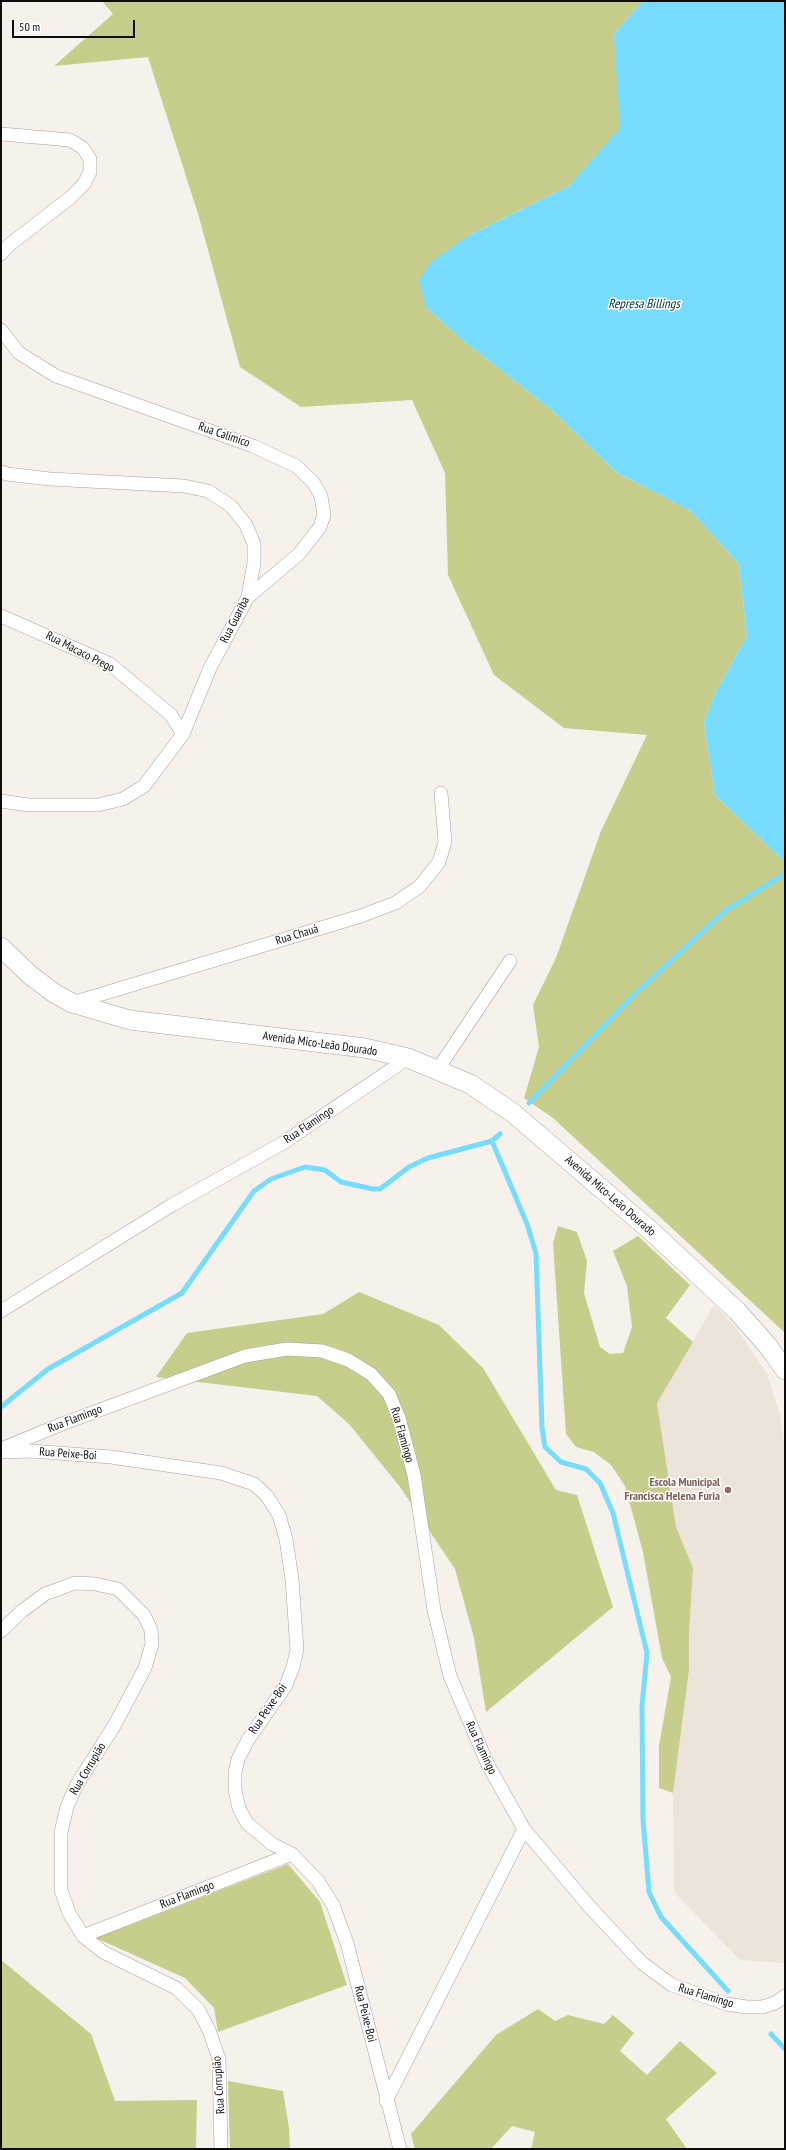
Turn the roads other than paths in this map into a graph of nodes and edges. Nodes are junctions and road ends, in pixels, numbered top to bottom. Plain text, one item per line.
1 (1, 134) edge
2 (1, 254) edge
3 (1, 330) edge
4 (1, 472) edge
5 (248, 596) junction
6 (1, 616) edge
7 (183, 734) junction
8 (441, 793) dead end
9 (1, 801) edge
10 (1, 947) edge
11 (510, 961) dead end
12 (72, 1003) junction
13 (408, 1058) junction
14 (438, 1069) junction
15 (1, 1311) edge
16 (785, 1370) edge
17 (1, 1449) edge
18 (1, 1452) edge
19 (1, 1631) edge
20 (524, 1829) junction
21 (292, 1854) junction
22 (83, 1936) junction
23 (785, 1996) edge
24 (386, 2101) junction
25 (221, 2149) edge
26 (400, 2149) edge

1 - 2 street
3 - 5 street, Rua Calimico
4 - 5 street, Rua Guariba
5 - 7 street, Rua Guariba
6 - 7 street, Rua Macaco Prego
7 - 9 street, Rua Guariba
8 - 12 street, Rua Chauá
10 - 12 street, Avenida Mico-Leão Dourado
11 - 14 street
12 - 13 street, Avenida Mico-Leão Dourado
13 - 14 street, Avenida Mico-Leão Dourado
13 - 15 street, Rua Flamingo
14 - 16 street, Avenida Mico-Leão Dourado
17 - 20 street, Rua Flamingo
18 - 21 street, Rua Peixe-Boi
19 - 22 street, Rua Corrupião
20 - 23 street, Rua Flamingo
20 - 24 street
21 - 22 street, Rua Flamingo
21 - 24 street, Rua Peixe-Boi
22 - 25 street, Rua Corrupião
24 - 26 street, Rua Peixe-Boi

